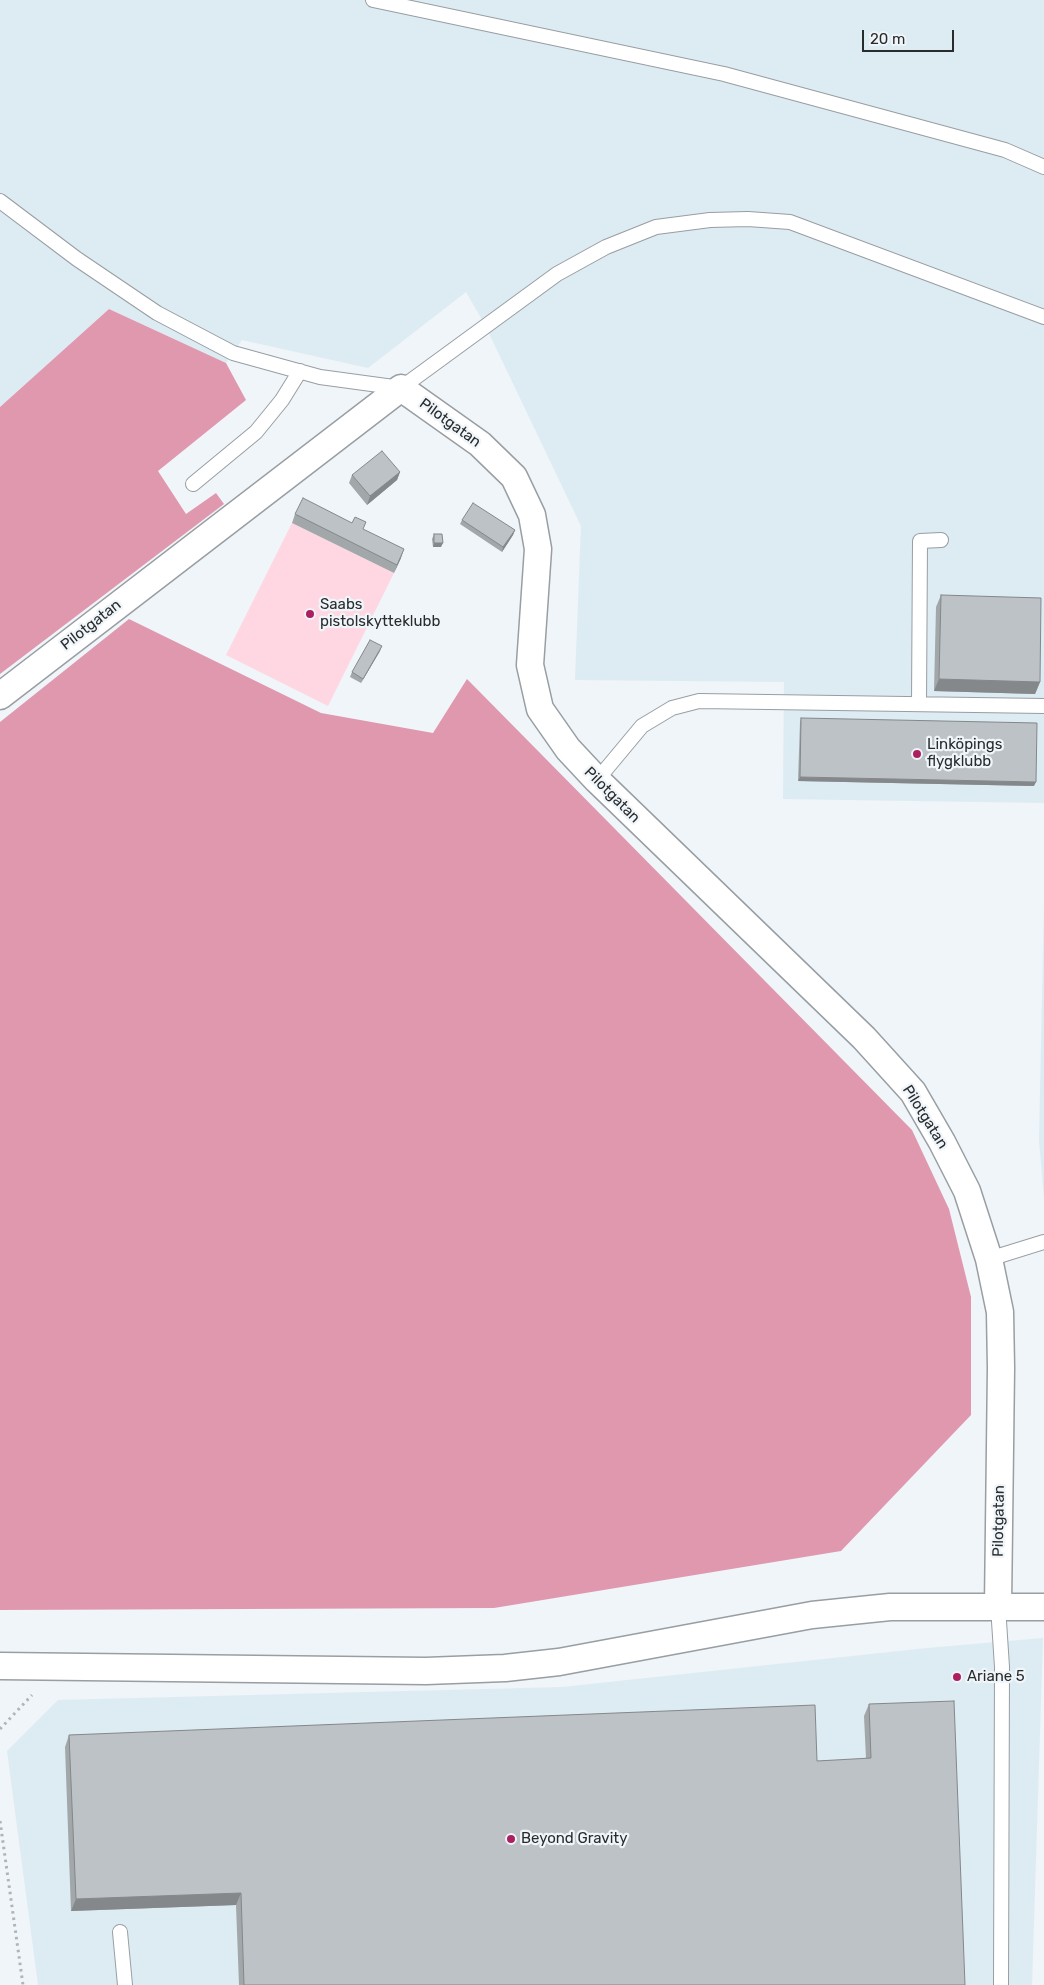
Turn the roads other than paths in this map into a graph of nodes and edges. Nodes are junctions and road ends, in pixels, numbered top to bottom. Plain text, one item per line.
1 (373, 0) edge
2 (1044, 167) edge
3 (0, 201) edge
4 (1044, 318) edge
5 (300, 371) junction
6 (401, 388) junction
7 (193, 484) dead end
8 (940, 540) dead end
9 (0, 696) edge
10 (919, 704) junction
11 (1044, 706) edge
12 (596, 780) junction
13 (1044, 1242) edge
14 (989, 1259) junction
15 (998, 1606) junction
16 (1044, 1606) edge
17 (0, 1666) edge
18 (120, 1932) dead end
19 (125, 1985) edge
20 (1001, 1985) edge

1 - 2 lane
3 - 5 lane
4 - 6 lane
5 - 6 lane
5 - 7 lane
6 - 9 street, Pilotgatan
6 - 12 street, Pilotgatan
8 - 10 lane
10 - 11 lane
10 - 12 lane
12 - 14 street, Pilotgatan
13 - 14 lane
14 - 15 street, Pilotgatan
15 - 16 street
15 - 17 street
15 - 20 lane
18 - 19 lane

